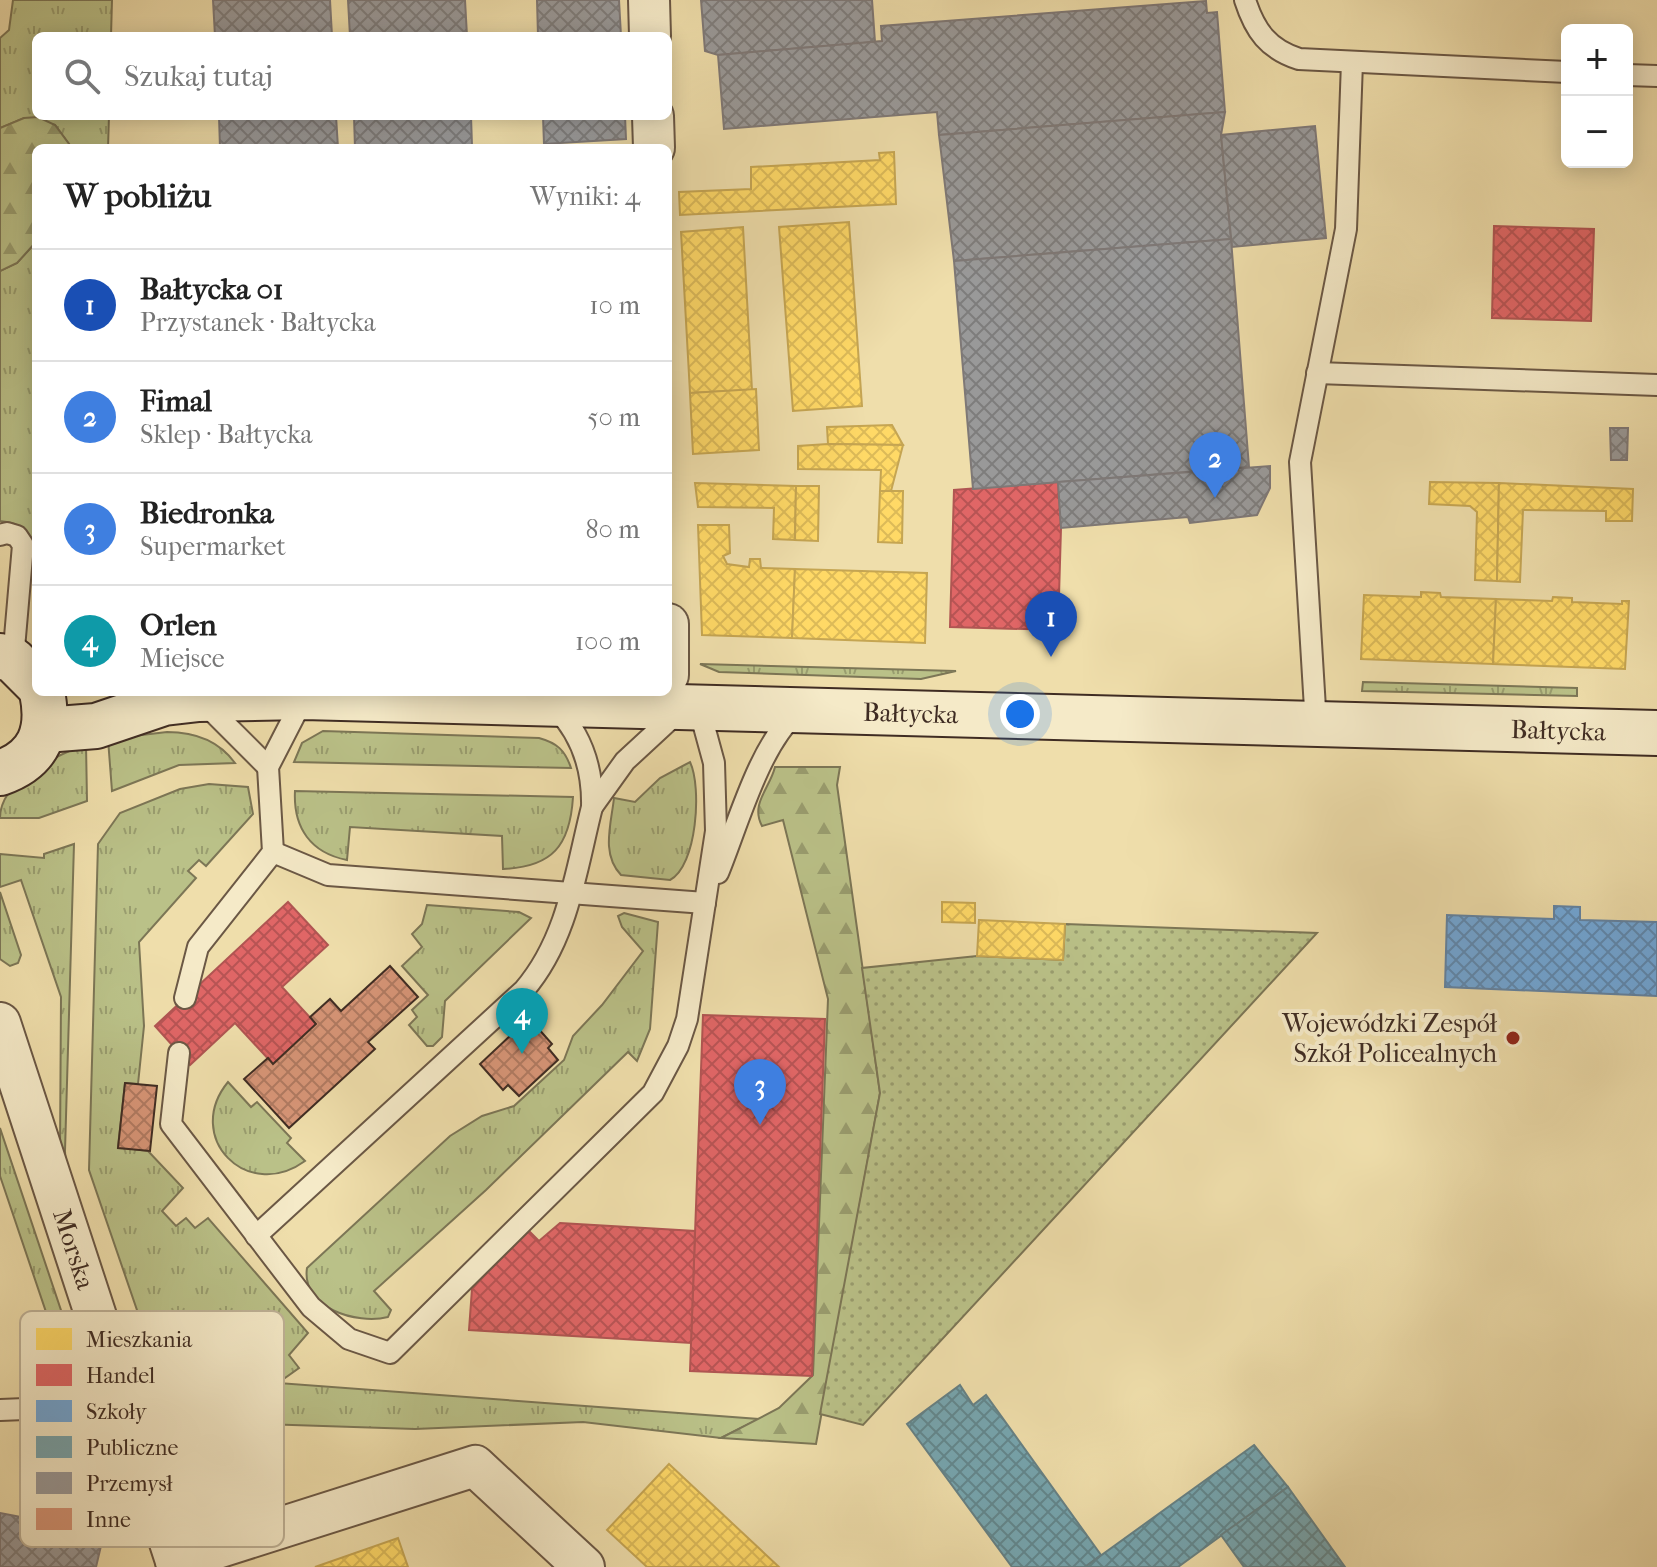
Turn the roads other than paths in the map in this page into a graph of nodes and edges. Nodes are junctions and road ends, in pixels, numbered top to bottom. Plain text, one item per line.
1 (649, 0) edge
2 (1245, 0) edge
3 (650, 32) edge
4 (1352, 62) junction
5 (1561, 72) edge
6 (1633, 75) edge
7 (1657, 76) edge
8 (653, 120) edge
9 (654, 144) edge
10 (1317, 373) junction
11 (1657, 385) edge
12 (0, 535) edge
13 (672, 657) edge
14 (16, 666) edge
15 (140, 696) edge
16 (304, 697) junction
17 (677, 698) edge
18 (182, 701) junction
19 (552, 703) junction
20 (800, 710) junction
21 (44, 711) edge
22 (1316, 725) junction
23 (1657, 733) edge
24 (268, 767) junction
25 (0, 773) edge
26 (592, 807) junction
27 (273, 852) junction
28 (570, 893) junction
29 (705, 903) junction
30 (185, 998) dead end
31 (0, 1023) edge
32 (179, 1053) dead end
33 (256, 1236) junction
34 (95, 1311) edge
35 (20, 1409) edge
36 (0, 1410) edge
37 (284, 1529) edge
38 (229, 1547) edge
39 (177, 1564) edge
40 (584, 1567) edge

1 - 3 street
2 - 4 lane
4 - 5 lane
4 - 10 lane
6 - 7 lane
8 - 9 street
10 - 11 lane
10 - 22 lane
12 - 14 lane
13 - 17 street
15 - 18 main road, Bałtycka
16 - 18 main road, Bałtycka
16 - 19 main road, Bałtycka
16 - 24 lane
17 - 19 main road, Bałtycka
17 - 20 main road, Bałtycka
17 - 26 lane
17 - 29 lane
18 - 21 main road, Bałtycka
18 - 24 lane
19 - 26 lane
20 - 22 main road, Bałtycka
20 - 29 lane
21 - 25 main road
22 - 23 main road, Bałtycka
24 - 27 lane
26 - 28 lane
27 - 28 lane
27 - 30 lane
28 - 29 lane
28 - 33 lane
29 - 33 lane
31 - 34 street, Morska
32 - 33 lane
35 - 36 lane
37 - 40 street
38 - 39 street

